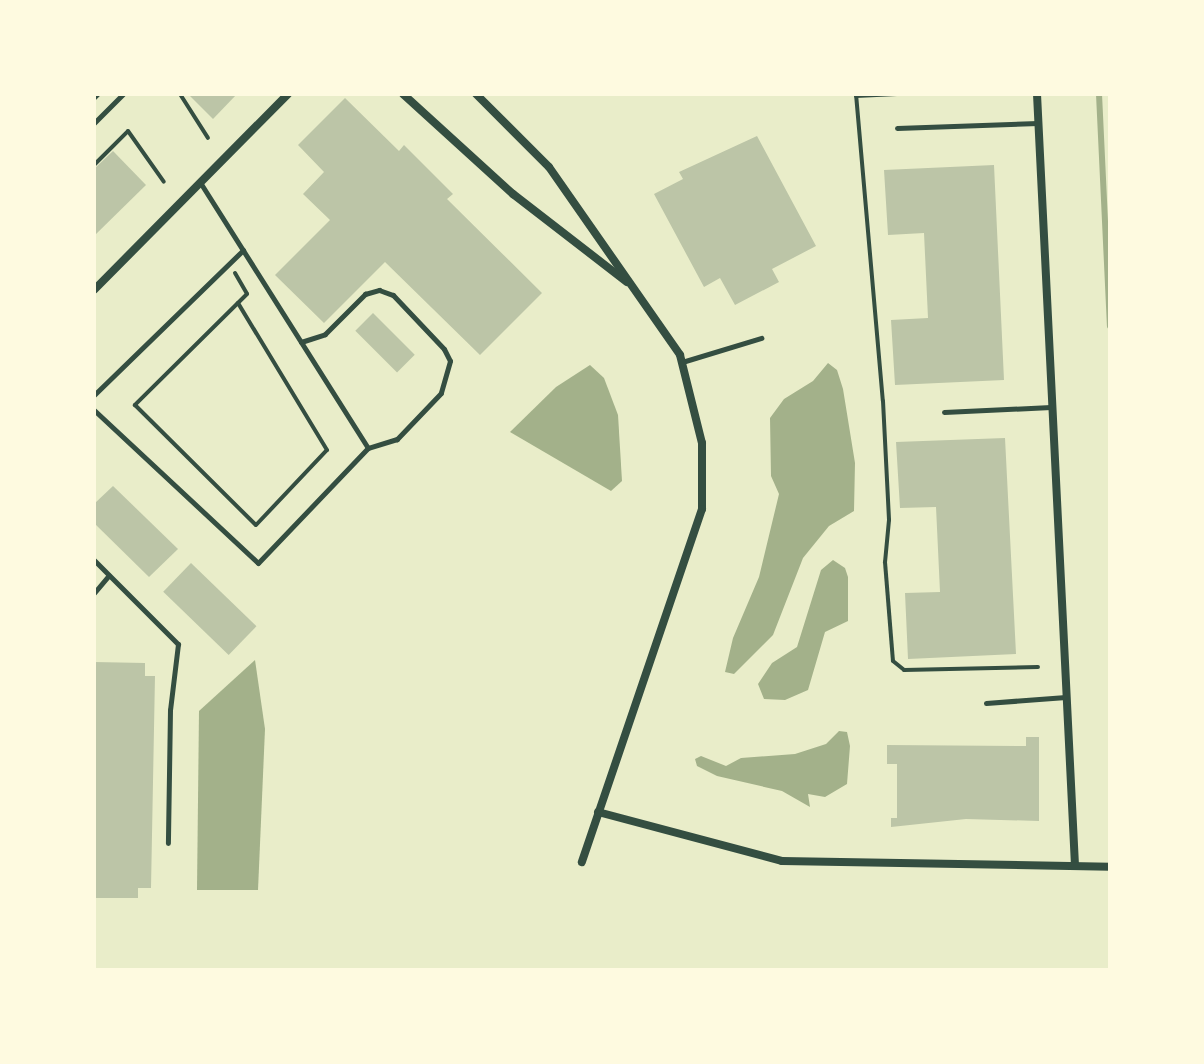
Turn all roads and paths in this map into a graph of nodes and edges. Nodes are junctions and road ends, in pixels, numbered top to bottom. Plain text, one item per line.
1 (99, 94) edge
2 (123, 94) edge
3 (180, 94) edge
4 (288, 94) edge
5 (403, 94) edge
6 (476, 94) edge
7 (897, 94) edge
8 (1037, 94) edge
9 (856, 95) edge
10 (94, 99) edge
11 (94, 123) edge
12 (1039, 123) junction
13 (897, 128) dead end
14 (208, 138) dead end
15 (94, 165) edge
16 (164, 182) dead end
17 (200, 182) junction
18 (243, 250) junction
19 (234, 271) dead end
20 (634, 288) junction
21 (94, 290) edge
22 (238, 303) junction
23 (761, 338) dead end
24 (301, 342) junction
25 (682, 362) junction
26 (94, 395) edge
27 (1052, 407) junction
28 (94, 410) edge
29 (944, 412) dead end
30 (368, 448) junction
31 (94, 560) edge
32 (109, 575) junction
33 (94, 593) edge
34 (1038, 667) dead end
35 (1066, 697) junction
36 (986, 703) dead end
37 (598, 812) junction
38 (168, 843) dead end
39 (582, 862) dead end
40 (1075, 866) junction
41 (1110, 867) edge

1 - 10 path
2 - 11 lane
3 - 14 path
4 - 17 street
5 - 20 street
6 - 20 street
7 - 9 path
8 - 12 street
9 - 34 path
12 - 13 lane
12 - 27 street
15 - 16 path
17 - 18 lane
17 - 21 street
18 - 24 lane
18 - 26 lane
19 - 22 path
20 - 25 street
22 - 22 path
23 - 25 lane
24 - 30 lane
24 - 30 lane
25 - 37 street
27 - 29 lane
27 - 35 street
28 - 30 lane
31 - 32 lane
32 - 33 lane
32 - 38 lane
35 - 36 lane
35 - 40 street
37 - 39 street
37 - 40 street
40 - 41 street

